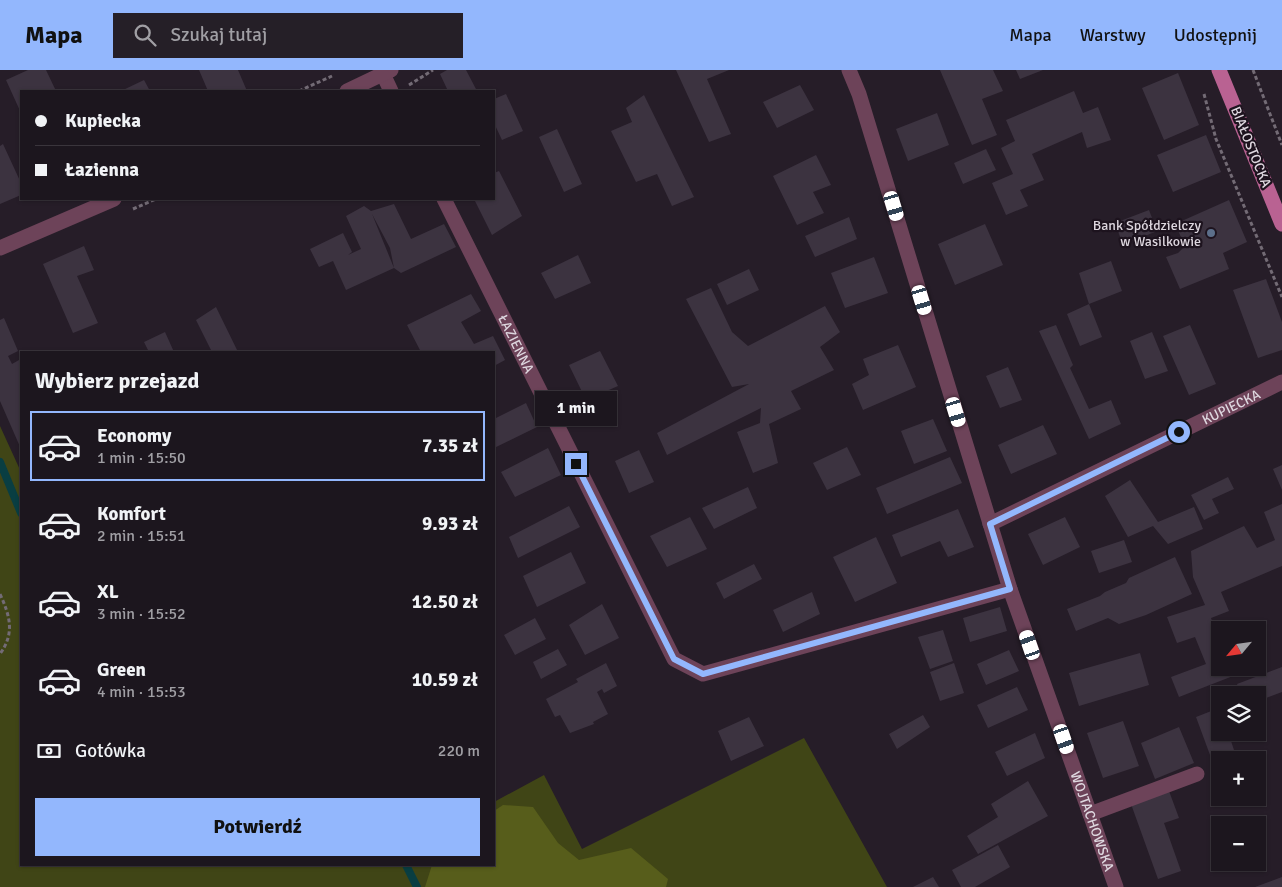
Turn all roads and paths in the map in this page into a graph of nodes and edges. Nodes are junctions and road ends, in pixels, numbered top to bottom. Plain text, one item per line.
1 (433, 70) edge
2 (849, 70) edge
3 (1219, 70) edge
4 (1253, 70) edge
5 (387, 72) edge
6 (338, 74) dead end
7 (408, 86) dead end
8 (1203, 88) dead end
9 (301, 90) edge
10 (349, 90) edge
11 (391, 90) edge
12 (1282, 144) edge
13 (112, 200) edge
14 (444, 200) edge
15 (1282, 224) edge
16 (0, 248) edge
17 (1282, 297) edge
18 (1282, 382) edge
19 (990, 524) junction
20 (1010, 589) junction
21 (0, 594) edge
22 (0, 654) edge
23 (1197, 774) dead end
24 (1090, 814) junction
25 (1116, 887) edge

1 - 7 path
2 - 19 street, WOJTACHOWSKA
3 - 15 main road, BIAŁOSTOCKA
4 - 12 path
5 - 10 street
5 - 11 street
6 - 9 path
8 - 17 path
13 - 16 street
14 - 20 street, ŁAZIENNA
18 - 19 street, KUPIECKA
19 - 20 street, WOJTACHOWSKA
20 - 24 street, WOJTACHOWSKA
21 - 22 path
23 - 24 street
24 - 25 street, WOJTACHOWSKA

